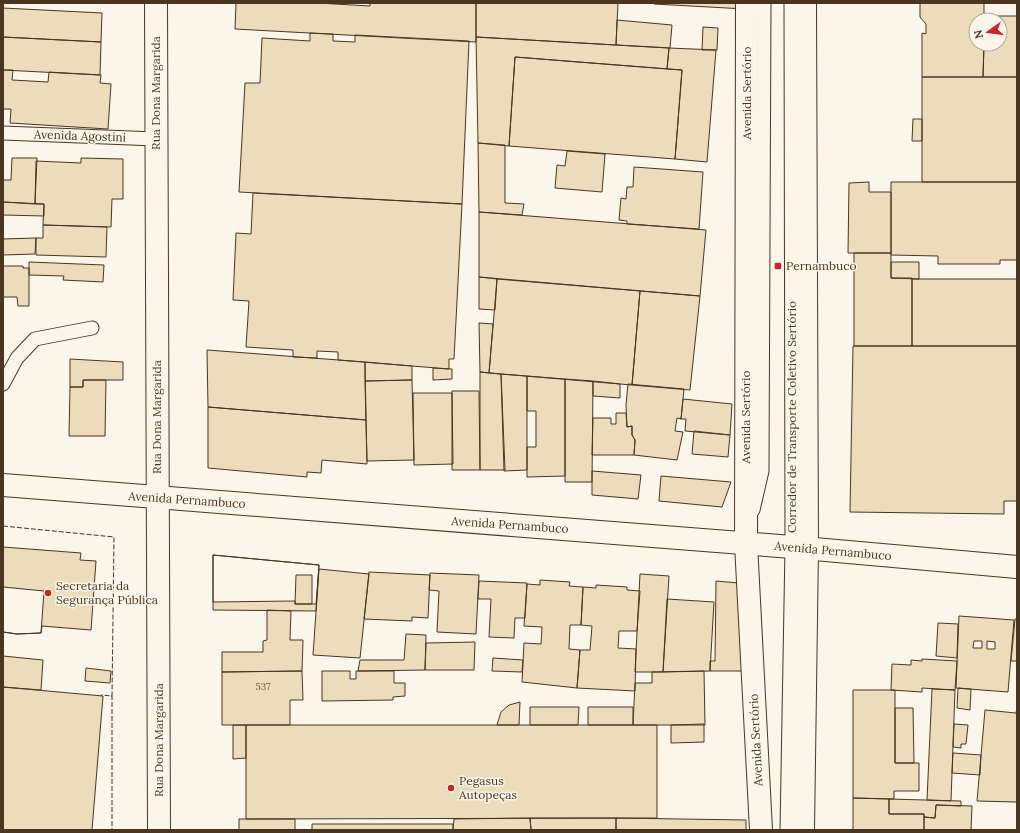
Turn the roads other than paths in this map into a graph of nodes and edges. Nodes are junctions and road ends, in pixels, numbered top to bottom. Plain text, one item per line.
1 (156, 3) edge
2 (748, 3) edge
3 (764, 3) edge
4 (791, 3) edge
5 (805, 3) edge
6 (3, 133) edge
7 (156, 139) junction
8 (92, 328) dead end
9 (3, 384) edge
10 (3, 485) edge
11 (158, 498) junction
12 (746, 544) junction
13 (800, 548) junction
14 (1017, 567) edge
15 (159, 830) edge
16 (761, 830) edge
17 (787, 830) edge
18 (803, 830) edge

1 - 7 main road, Rua Dona Margarida
2 - 12 main road, Avenida Sertório
3 - 12 lane
4 - 13 lane, Corredor de Transporte Coletivo Sertório
5 - 13 main road
6 - 7 lane, Avenida Agostini
7 - 11 main road, Rua Dona Margarida
8 - 9 lane
10 - 11 main road, Avenida Pernambuco
11 - 12 main road, Avenida Pernambuco
11 - 15 main road, Rua Dona Margarida
12 - 13 main road, Avenida Pernambuco
12 - 16 main road, Avenida Sertório
13 - 14 main road, Avenida Pernambuco
13 - 17 lane, Corredor de Transporte Coletivo Sertório
13 - 18 main road

